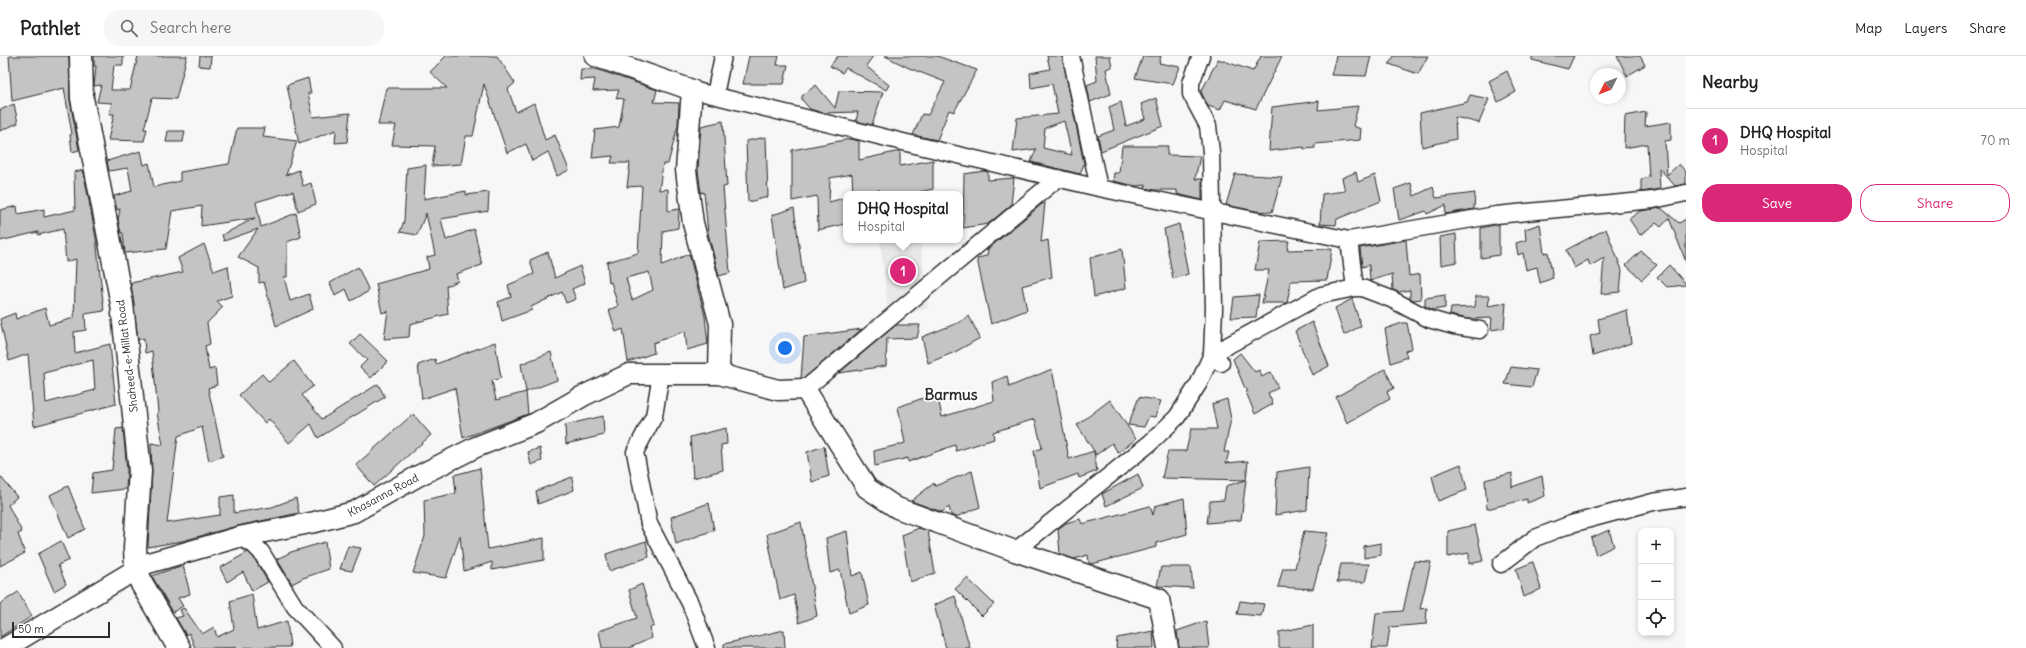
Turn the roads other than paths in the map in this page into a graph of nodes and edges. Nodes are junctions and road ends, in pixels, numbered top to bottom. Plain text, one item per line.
1 (81, 56) edge
2 (595, 56) edge
3 (723, 56) edge
4 (1071, 56) edge
5 (1201, 56) edge
6 (692, 90) junction
7 (715, 95) junction
8 (1058, 178) junction
9 (1099, 188) junction
10 (1686, 193) edge
11 (1212, 212) junction
12 (1349, 240) junction
13 (1355, 288) junction
14 (1480, 330) dead end
15 (1216, 359) junction
16 (661, 374) junction
17 (719, 374) junction
18 (805, 389) junction
19 (1686, 497) edge
20 (239, 537) junction
21 (1015, 551) junction
22 (1501, 564) dead end
23 (136, 569) junction
24 (5, 648) edge
25 (179, 648) edge
26 (333, 648) edge
27 (707, 648) edge
28 (1168, 648) edge

1 - 23 main road, Shaheed-e-Millat Road
2 - 6 street
3 - 7 street
4 - 9 street
5 - 11 street
6 - 7 street
6 - 17 street
7 - 8 street
8 - 9 street
8 - 18 street
9 - 11 street
10 - 12 street
11 - 12 street
11 - 15 street
12 - 13 street
13 - 14 street
13 - 15 street
15 - 21 street
16 - 17 street, Khasanna Road
16 - 20 street, Khasanna Road
16 - 27 street
17 - 18 street, Khasanna Road
18 - 21 street
19 - 22 street
20 - 23 street, Khasanna Road
20 - 26 street
21 - 28 street
23 - 24 street, Khasanna Road
23 - 25 main road, Shaheed-e-Millat Road

